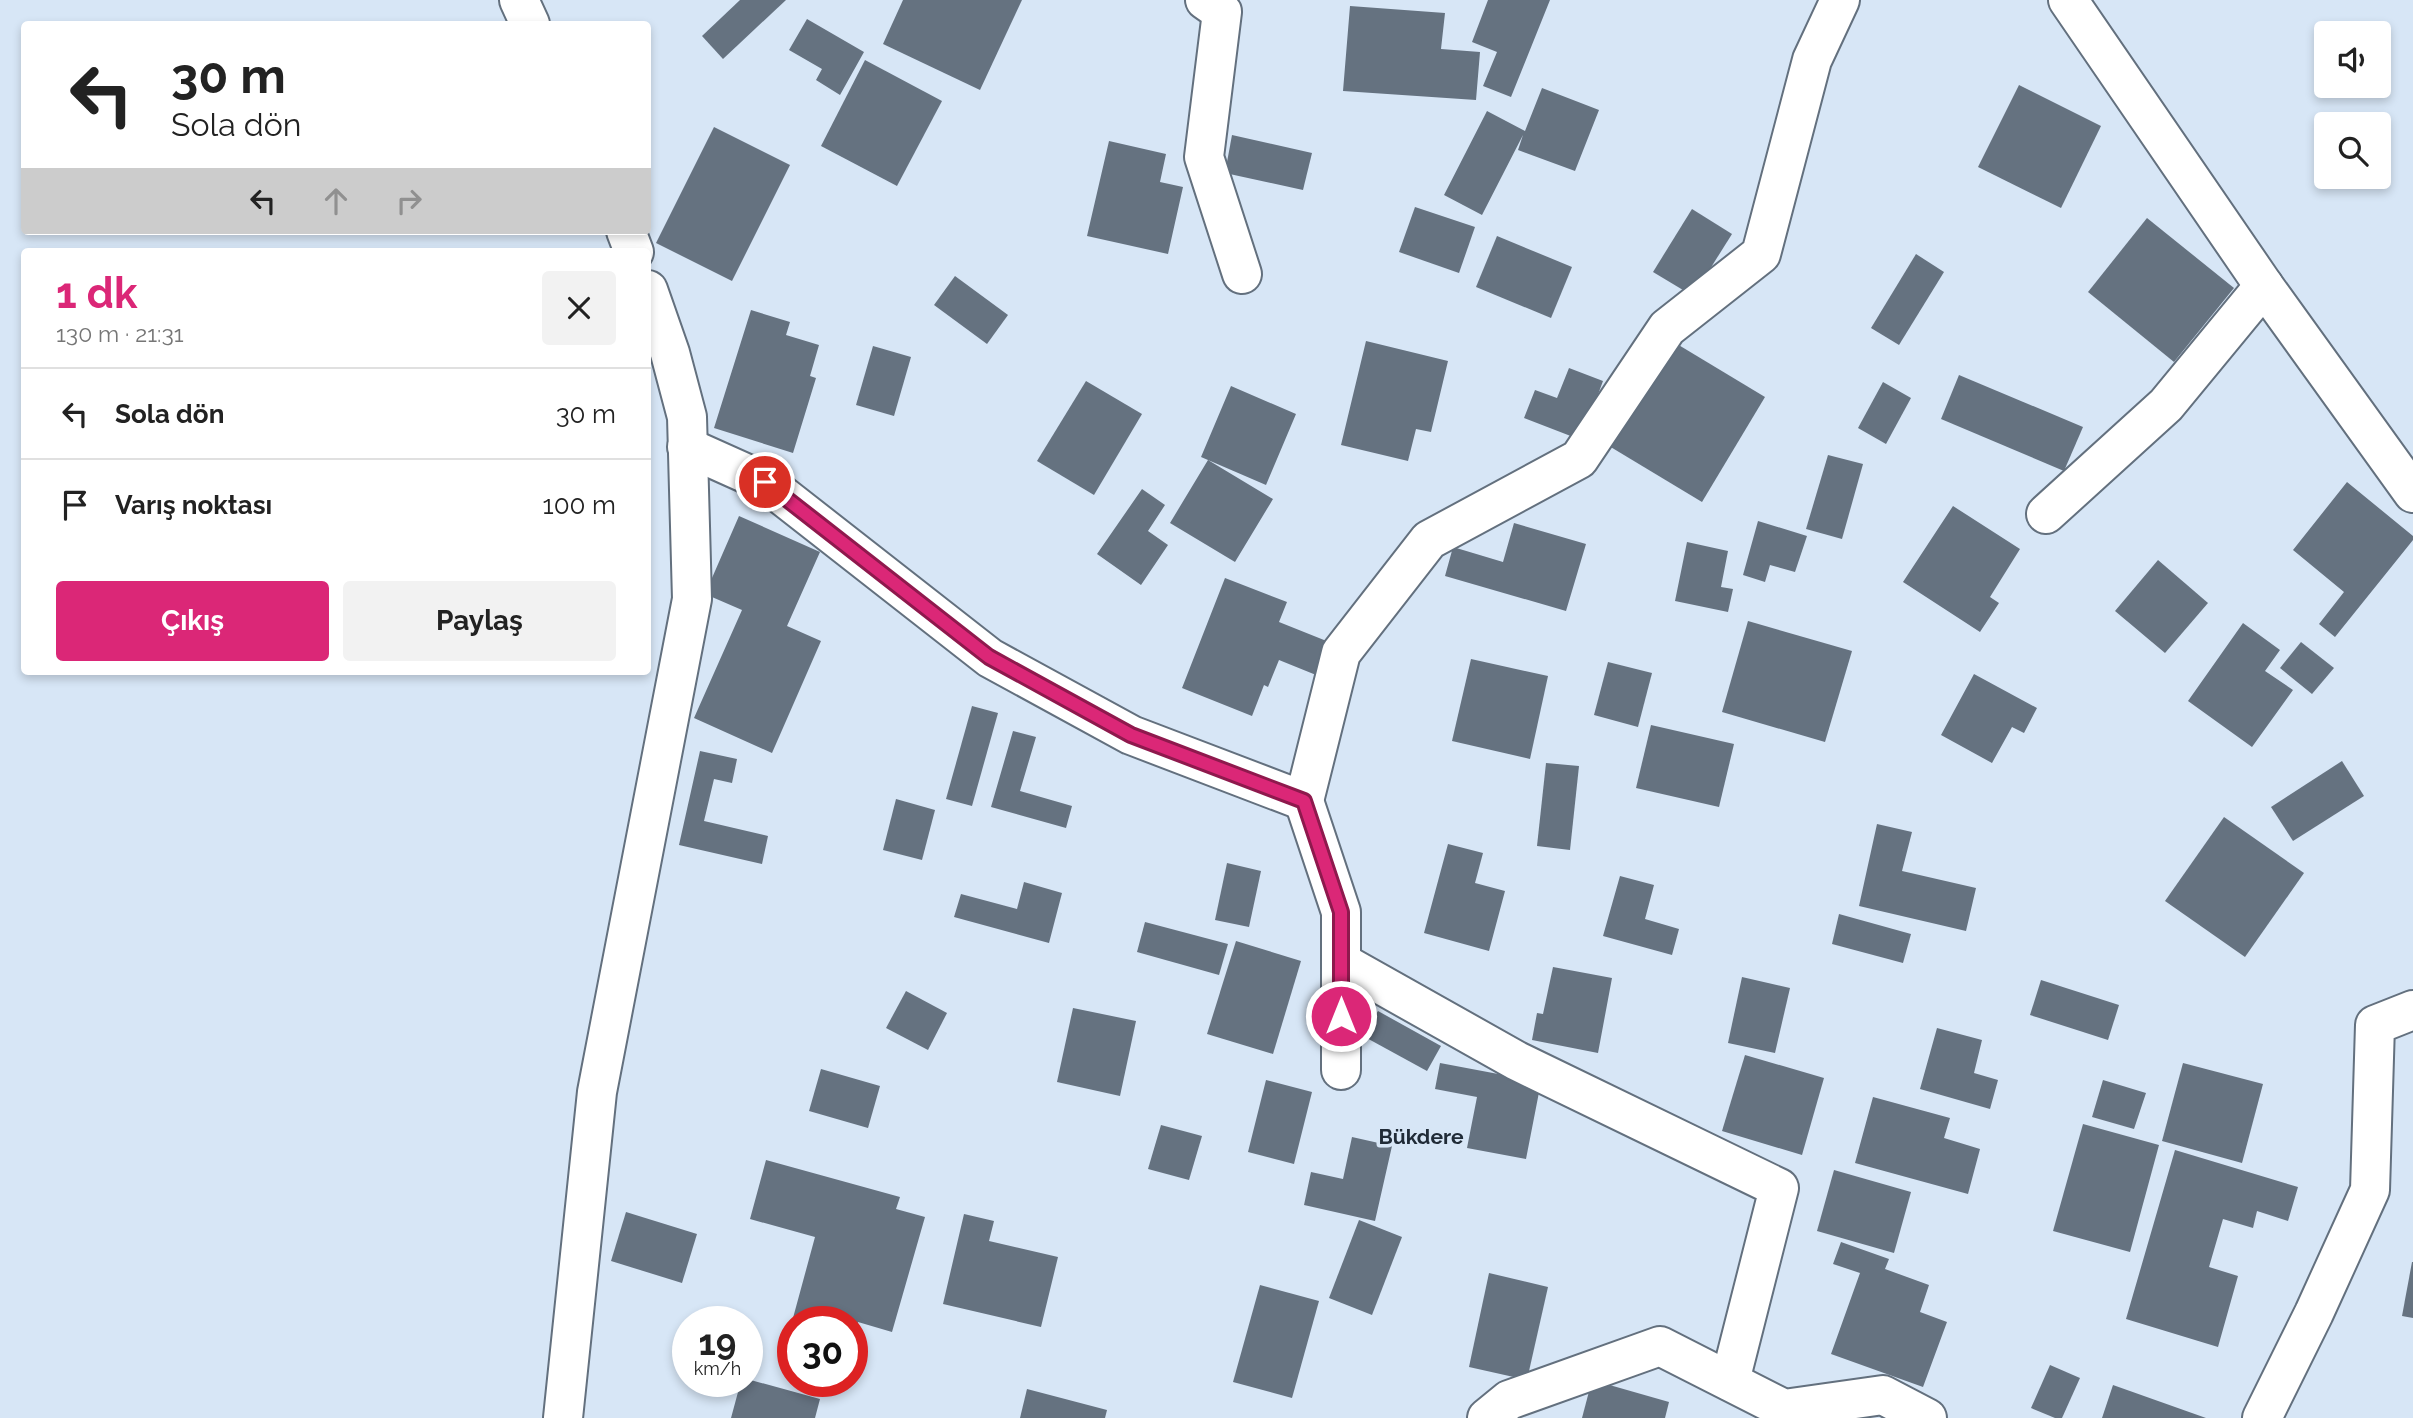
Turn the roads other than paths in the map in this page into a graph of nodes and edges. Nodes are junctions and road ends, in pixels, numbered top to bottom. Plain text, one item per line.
1 (519, 0) edge
2 (1205, 0) edge
3 (1840, 0) edge
4 (2068, 0) edge
5 (529, 21) edge
6 (1242, 274) dead end
7 (2264, 286) junction
8 (651, 299) edge
9 (687, 447) junction
10 (2413, 493) edge
11 (2046, 514) dead end
12 (1304, 801) junction
13 (1341, 962) junction
14 (2413, 1010) edge
15 (1341, 1070) dead end
16 (1731, 1381) junction
17 (563, 1418) edge
18 (1486, 1418) edge
19 (1927, 1418) edge
20 (2263, 1418) edge

1 - 5 street
2 - 6 street
3 - 12 street
4 - 7 street
7 - 10 street
7 - 11 street
8 - 9 street
9 - 12 street
9 - 17 street
12 - 13 street
13 - 15 street
13 - 16 street
14 - 20 street
16 - 18 street
16 - 19 street

